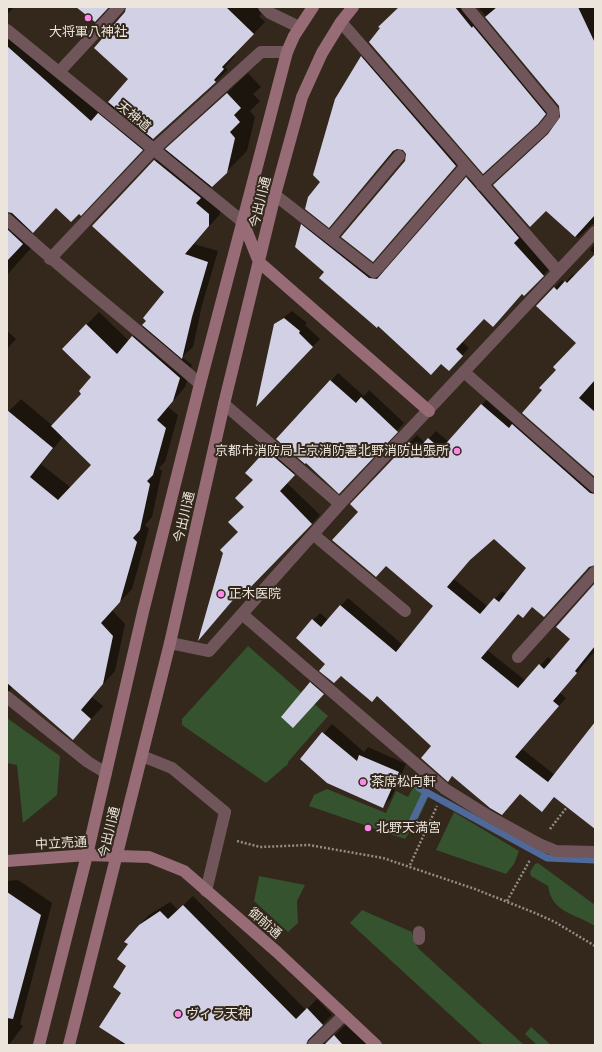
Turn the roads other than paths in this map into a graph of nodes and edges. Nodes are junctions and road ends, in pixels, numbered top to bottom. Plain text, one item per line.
1 (119, 7) edge
2 (264, 7) edge
3 (313, 7) edge
4 (352, 7) edge
5 (467, 7) edge
6 (341, 22) junction
7 (299, 27) junction
8 (7, 30) edge
9 (287, 52) junction
10 (59, 72) junction
11 (153, 150) junction
12 (399, 156) dead end
13 (466, 166) junction
14 (482, 185) junction
15 (275, 195) junction
16 (7, 219) edge
17 (243, 222) junction
18 (595, 232) edge
19 (331, 237) junction
20 (50, 259) junction
21 (259, 262) junction
22 (557, 270) junction
23 (464, 372) junction
24 (200, 384) junction
25 (224, 404) junction
26 (429, 411) junction
27 (595, 487) edge
28 (340, 504) junction
29 (314, 535) junction
30 (595, 572) edge
31 (405, 611) dead end
32 (242, 614) junction
33 (170, 643) junction
34 (518, 657) dead end
35 (7, 697) edge
36 (142, 756) junction
37 (106, 773) junction
38 (595, 852) edge
39 (87, 855) junction
40 (118, 855) junction
41 (7, 861) edge
42 (206, 891) junction
43 (344, 1015) junction
44 (373, 1044) edge
45 (39, 1045) edge
46 (69, 1045) edge
47 (313, 1045) edge

1 - 10 street
2 - 7 street
3 - 7 main road, 今出川通
4 - 6 main road, 今出川通
5 - 14 street
6 - 13 street
6 - 15 main road, 今出川通
7 - 9 main road, 今出川通
8 - 10 street, 天神道
9 - 11 street
9 - 17 main road, 今出川通
10 - 11 street, 天神道
11 - 17 street, 天神道
11 - 20 street
12 - 19 street
13 - 14 street
13 - 19 street
14 - 22 street
15 - 19 street
15 - 21 main road, 今出川通
16 - 20 street
17 - 21 main road
17 - 24 main road, 今出川通
18 - 22 street
20 - 24 street
21 - 25 main road, 今出川通
21 - 26 main road
22 - 23 street
23 - 26 street
23 - 27 street
24 - 37 main road, 今出川通
25 - 28 street
25 - 33 main road, 今出川通
26 - 28 street
28 - 29 street
29 - 31 street
29 - 32 street
30 - 34 street
32 - 33 street
32 - 38 street
33 - 36 main road, 今出川通
35 - 37 street
36 - 40 main road, 今出川通
36 - 42 street
37 - 39 main road, 今出川通
39 - 40 main road, 中立売通
39 - 41 main road, 中立売通
39 - 45 main road, 今出川通
40 - 42 main road, 御前通
40 - 46 main road, 今出川通
42 - 43 main road, 御前通
43 - 44 main road, 御前通
43 - 47 street

